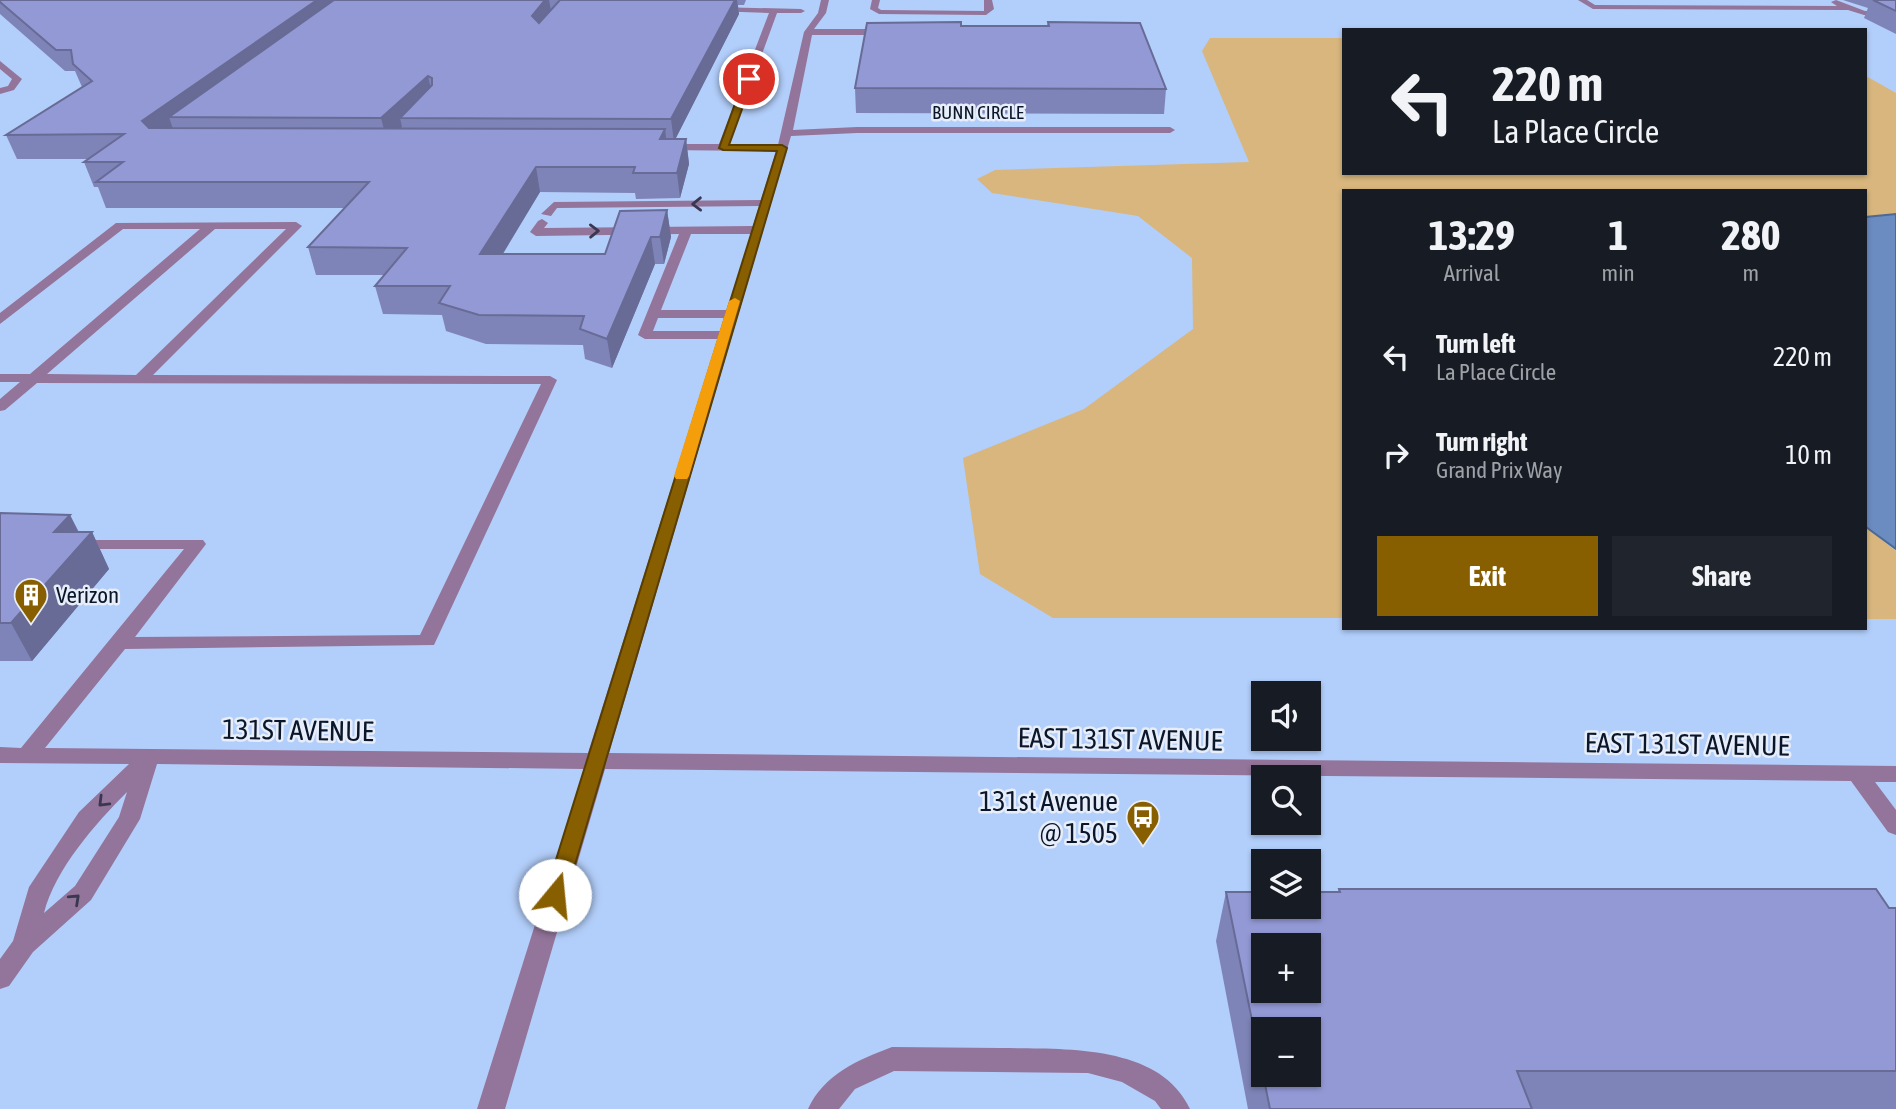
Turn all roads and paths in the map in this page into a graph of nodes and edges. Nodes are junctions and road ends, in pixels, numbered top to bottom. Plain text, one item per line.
1 (804, 0) edge
2 (825, 0) edge
3 (876, 0) edge
4 (988, 0) edge
5 (1583, 0) edge
6 (1830, 0) edge
7 (702, 8) edge
8 (1845, 8) junction
9 (774, 11) junction
10 (801, 11) junction
11 (1896, 13) edge
12 (808, 29) junction
13 (905, 32) edge
14 (2, 67) edge
15 (0, 91) edge
16 (1170, 130) dead end
17 (785, 140) junction
18 (654, 148) edge
19 (723, 148) junction
20 (765, 203) junction
21 (211, 226) junction
22 (686, 230) junction
23 (757, 230) junction
24 (653, 314) junction
25 (730, 314) junction
26 (0, 320) edge
27 (724, 335) junction
28 (0, 378) edge
29 (34, 378) junction
30 (140, 379) junction
31 (0, 407) edge
32 (52, 543) edge
33 (120, 643) junction
34 (0, 755) edge
35 (27, 755) junction
36 (149, 757) junction
37 (596, 761) junction
38 (1857, 774) junction
39 (1896, 774) edge
40 (1896, 826) edge
41 (24, 945) junction
42 (0, 978) edge
43 (491, 1109) edge
44 (822, 1109) edge
45 (1176, 1109) edge

1 - 10 street
2 - 12 street
3 - 4 street
5 - 8 street
6 - 8 street
7 - 9 street
8 - 11 street
9 - 10 street
9 - 19 street
10 - 12 street
12 - 13 street
12 - 17 street
14 - 15 street
16 - 17 street, BUNN CIRCLE
17 - 19 street, BUNN CIRCLE
17 - 20 street
18 - 19 street, BUNN CIRCLE
20 -> 22 street
20 - 23 street
21 - 26 street
21 - 29 street
21 - 30 street
22 - 23 street
22 - 24 street
23 - 25 street
24 - 25 street
24 - 27 street
25 - 27 street
27 - 37 street
28 - 29 street
29 - 30 street
29 - 31 street
30 - 33 street
32 - 33 street
33 - 35 street
34 - 35 street, 131ST AVENUE
35 - 36 street, 131ST AVENUE
36 - 37 street, 131ST AVENUE
36 -> 41 street
41 -> 36 street
37 - 38 street, EAST 131ST AVENUE
37 - 43 street
38 - 39 street, EAST 131ST AVENUE
38 - 40 street
41 - 42 street
44 - 45 street

